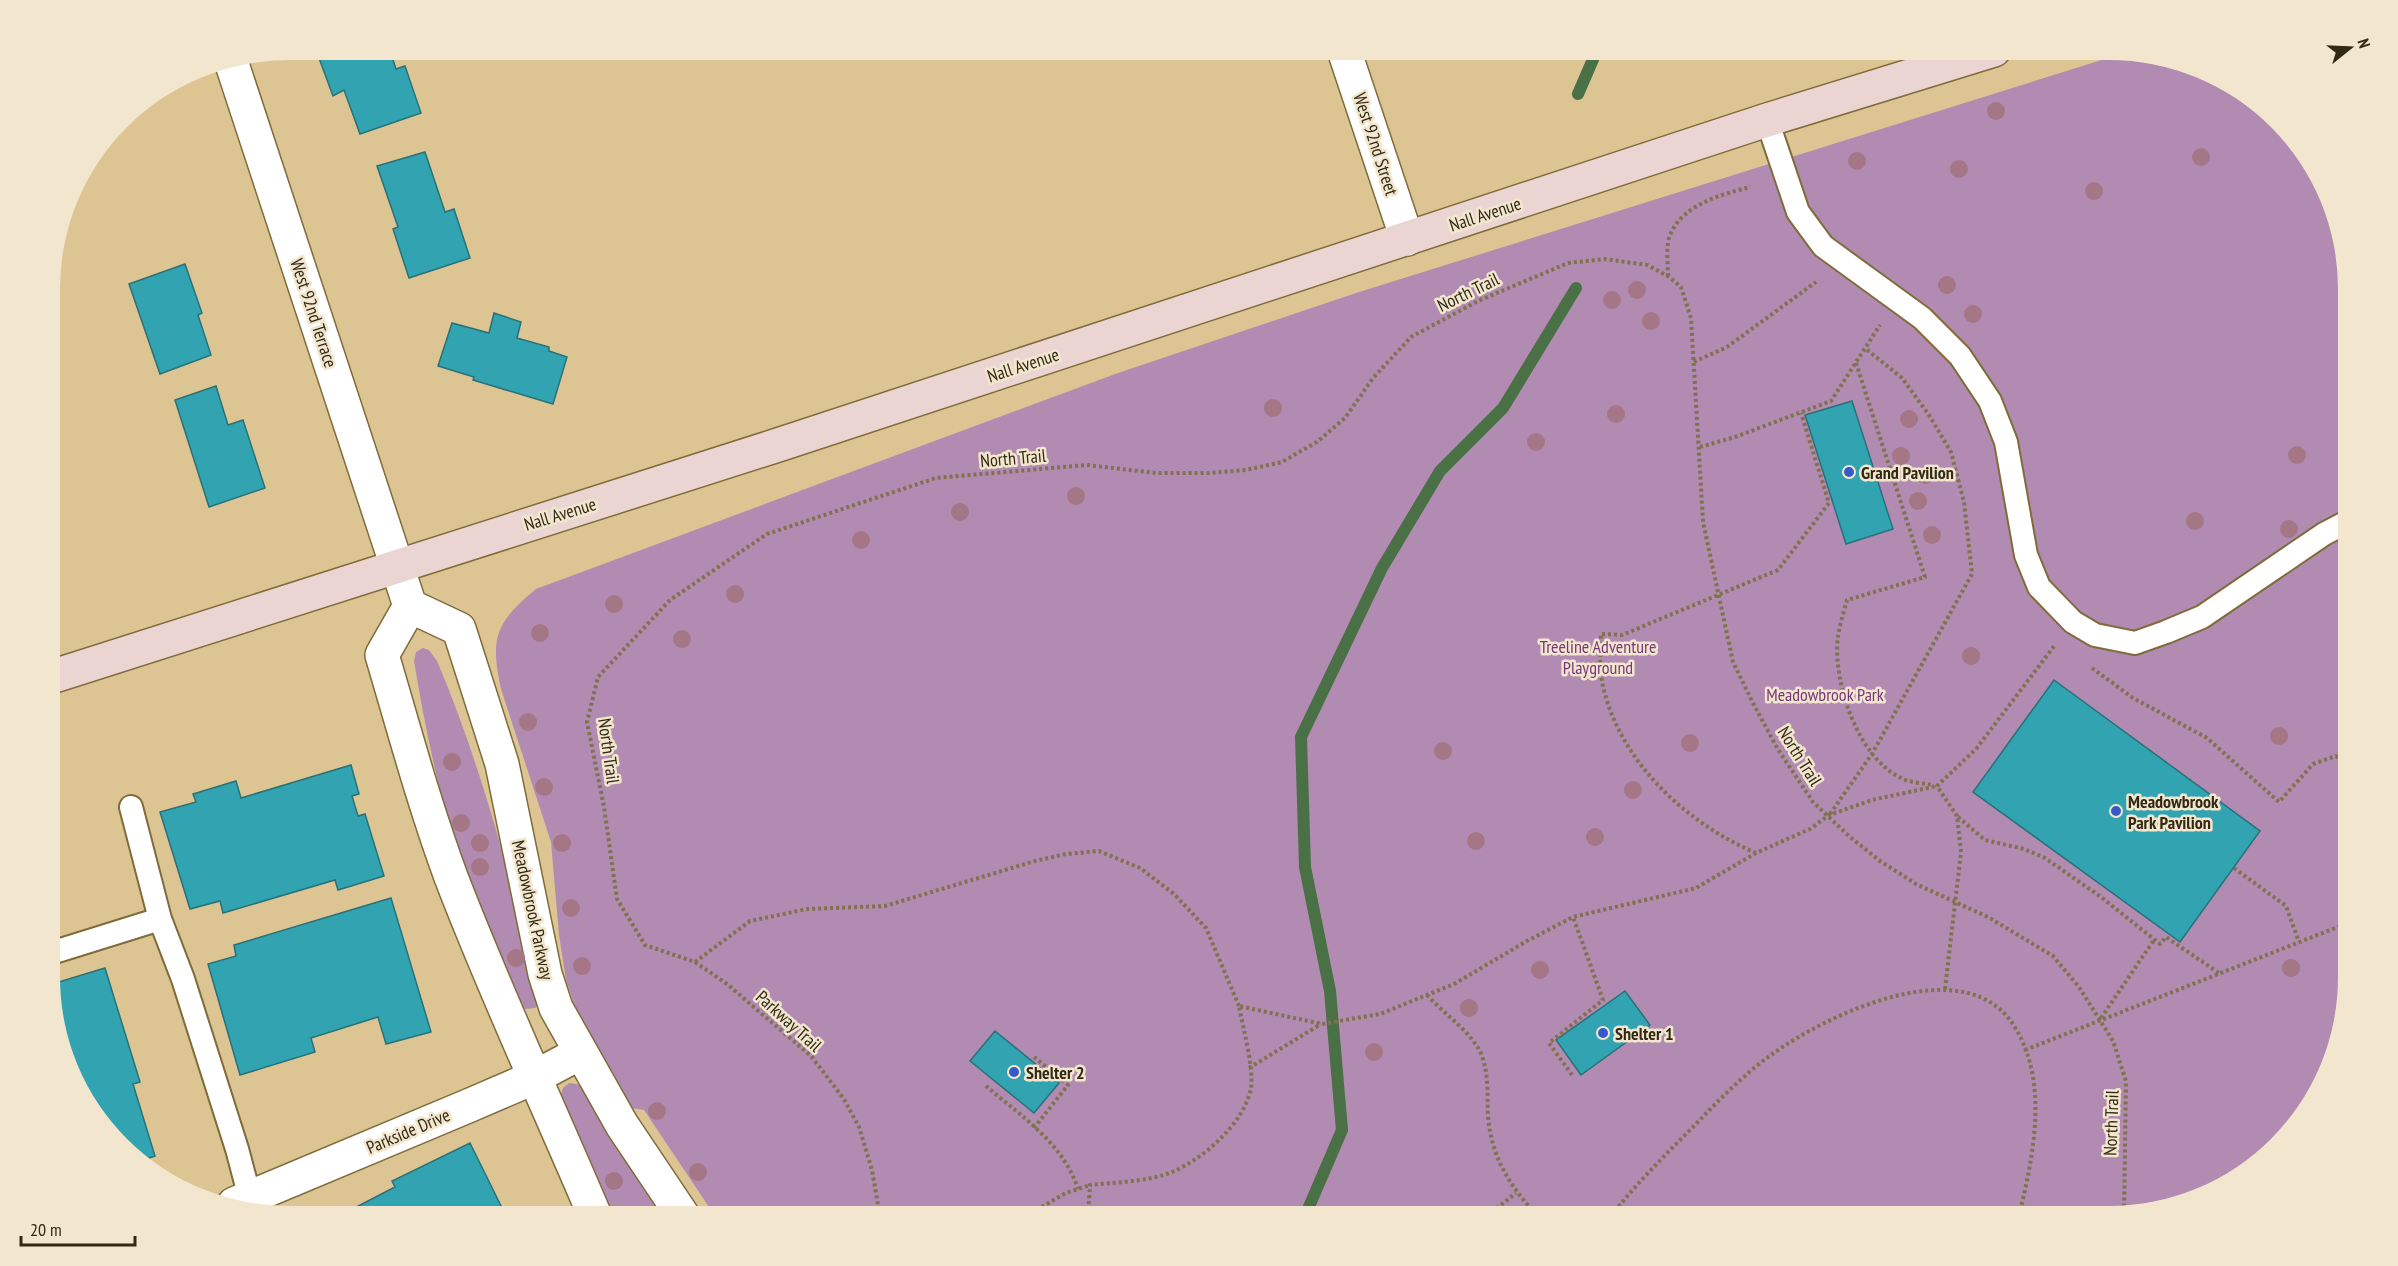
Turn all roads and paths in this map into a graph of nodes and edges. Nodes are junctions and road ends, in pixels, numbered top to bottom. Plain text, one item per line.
1 (1347, 60) edge
2 (1962, 60) edge
3 (233, 67) edge
4 (1767, 120) junction
5 (1750, 187) dead end
6 (1407, 239) junction
7 (1668, 276) junction
8 (1816, 282) dead end
9 (1881, 325) dead end
10 (1865, 348) junction
11 (1694, 362) junction
12 (1856, 363) junction
13 (1801, 413) junction
14 (1700, 447) junction
15 (2338, 527) edge
16 (396, 566) junction
17 (1717, 595) junction
18 (410, 606) junction
19 (2063, 648) dead end
20 (2090, 666) dead end
21 (60, 674) edge
22 (1872, 754) junction
23 (2338, 757) edge
24 (1937, 786) junction
25 (131, 807) dead end
26 (1829, 815) junction
27 (1958, 816) junction
28 (1756, 853) junction
29 (2234, 868) dead end
30 (1956, 904) junction
31 (1574, 917) junction
32 (160, 919) junction
33 (2338, 927) edge
34 (2154, 940) junction
35 (2299, 942) junction
36 (60, 950) edge
37 (695, 962) junction
38 (2220, 973) junction
39 (1946, 989) junction
40 (1426, 995) junction
41 (1239, 1006) junction
42 (2101, 1019) junction
43 (1322, 1024) junction
44 (2025, 1050) junction
45 (580, 1053) junction
46 (1034, 1057) dead end
47 (1249, 1068) junction
48 (1572, 1075) dead end
49 (533, 1078) junction
50 (986, 1086) dead end
51 (1034, 1128) junction
52 (1090, 1185) junction
53 (1078, 1189) junction
54 (1516, 1193) junction
55 (247, 1202) edge
56 (246, 1203) edge
57 (591, 1206) edge
58 (676, 1206) edge
59 (878, 1206) edge
60 (1045, 1206) edge
61 (1089, 1206) edge
62 (1500, 1206) edge
63 (1528, 1206) edge
64 (1619, 1206) edge
65 (2021, 1206) edge
66 (2124, 1206) edge

1 - 6 street, West 92nd Street
2 - 4 main road, Nall Avenue
3 - 16 street, West 92nd Terrace
4 - 6 main road, Nall Avenue
4 - 15 lane
5 - 7 path
6 - 16 main road, Nall Avenue
7 - 11 path, North Trail
7 - 37 path, North Trail
8 - 11 path
9 - 10 path
10 - 12 path
10 - 22 path
11 - 14 path, North Trail
12 - 13 path
12 - 22 path
13 - 14 path
13 - 17 path
14 - 17 path, North Trail
16 - 18 street
16 - 21 main road, Nall Avenue
17 - 26 path, North Trail
17 - 28 path
18 - 45 street, Meadowbrook Parkway
18 - 49 street
19 - 24 path
20 - 23 path
22 - 24 path
22 - 26 path
24 - 26 path
24 - 27 path
25 - 32 lane
26 - 28 path
26 - 30 path, North Trail
27 - 30 path
27 - 34 path
28 - 31 path
29 - 35 path
30 - 39 path
30 - 42 path, North Trail
31 - 40 path
31 - 48 path
32 - 36 lane
32 - 56 lane
33 - 35 path
34 - 38 path
34 - 42 path
35 - 38 path
37 - 41 path
37 - 59 path, Parkway Trail
38 - 42 path
39 - 44 path
39 - 64 path
40 - 43 path
40 - 54 path
41 - 43 path
41 - 47 path
42 - 44 path
42 - 66 path, North Trail
43 - 47 path
44 - 65 path
45 - 49 street, Parkside Drive
45 - 58 street, Meadowbrook Parkway
46 - 51 path
47 - 52 path
49 - 55 street, Parkside Drive
49 - 57 street
50 - 51 path
51 - 53 path
52 - 53 path
52 - 61 path
53 - 60 path
54 - 62 path
54 - 63 path

